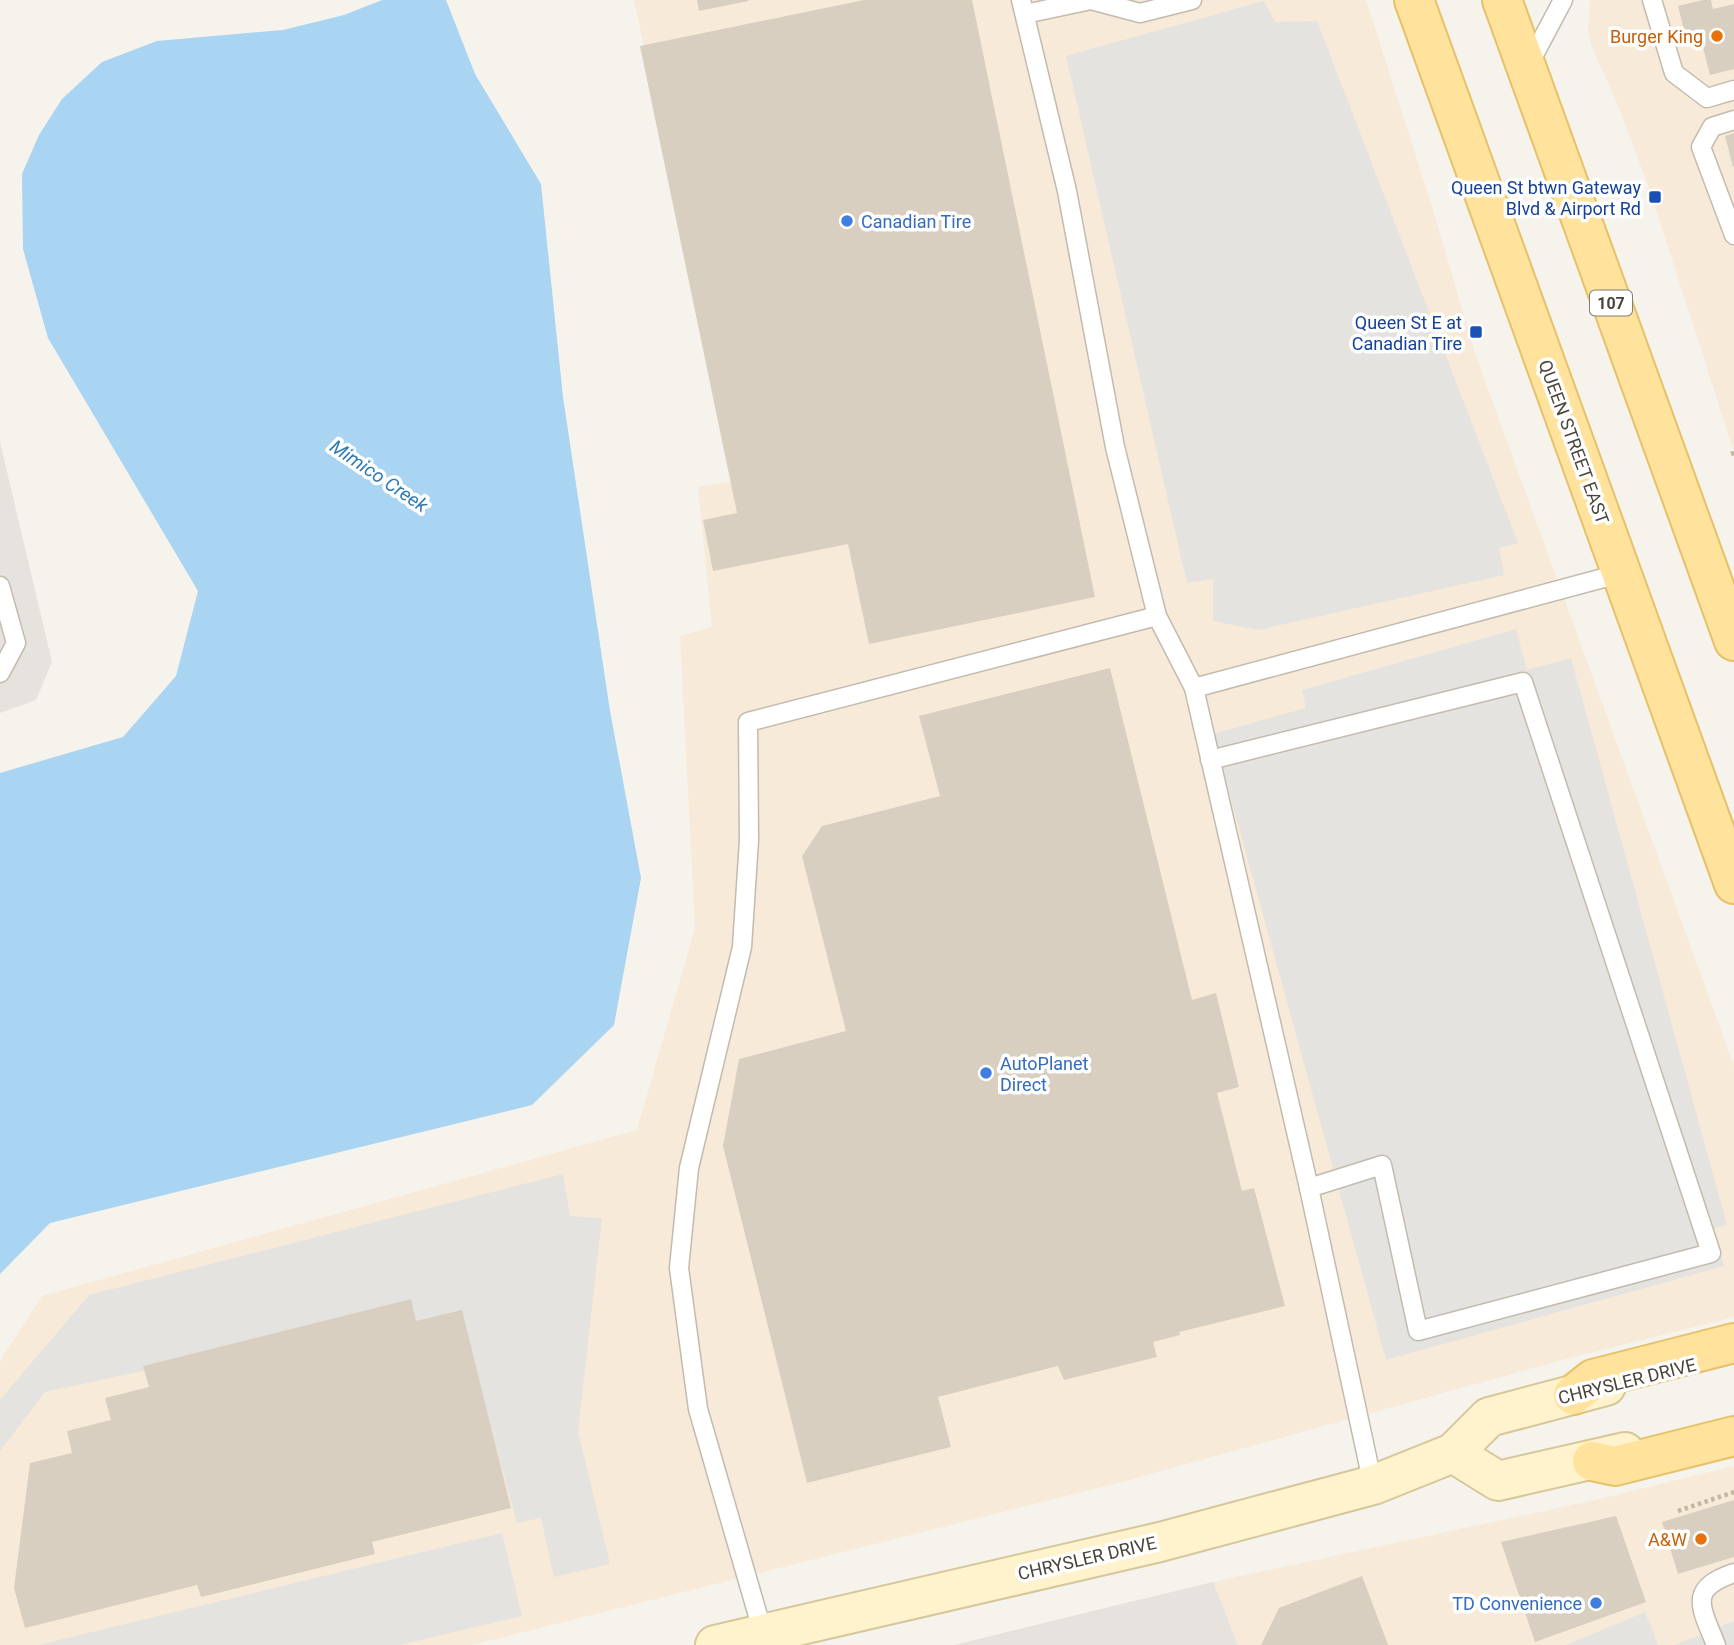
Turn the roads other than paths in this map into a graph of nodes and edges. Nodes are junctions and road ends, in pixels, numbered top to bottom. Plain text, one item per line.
1 (1091, 0) edge
2 (1192, 0) edge
3 (1414, 0) edge
4 (1502, 0) edge
5 (1563, 0) edge
6 (1651, 0) edge
7 (1023, 7) edge
8 (1527, 69) junction
9 (1734, 90) edge
10 (1734, 120) edge
11 (1734, 235) edge
12 (1622, 573) junction
13 (0, 586) edge
14 (1157, 616) junction
15 (1734, 642) edge
16 (0, 673) edge
17 (1194, 688) junction
18 (1210, 760) junction
19 (1734, 884) edge
20 (1309, 1188) junction
21 (1734, 1343) edge
22 (1734, 1354) edge
23 (1573, 1395) junction
24 (1734, 1426) edge
25 (1734, 1436) edge
26 (1453, 1453) junction
27 (1592, 1461) junction
28 (1373, 1485) junction
29 (1734, 1573) edge
30 (763, 1633) junction
31 (715, 1645) edge
32 (1716, 1645) edge

1 - 2 lane
1 - 7 lane
3 - 12 main road, QUEEN STREET EAST
4 - 8 main road, 107
5 - 8 lane
6 - 9 lane
7 - 14 lane
8 - 15 main road, 107
10 - 11 lane
12 - 17 lane
12 - 19 main road, QUEEN STREET EAST
13 - 16 lane
14 - 17 lane
14 - 30 lane
17 - 18 lane
18 - 20 lane
18 - 20 lane
20 - 28 lane
21 - 23 main road
22 - 23 street, CHRYSLER DRIVE
23 - 26 street, CHRYSLER DRIVE
24 - 27 street
25 - 27 main road
26 - 27 street
26 - 28 street, CHRYSLER DRIVE
28 - 30 street, CHRYSLER DRIVE
29 - 32 lane
30 - 31 street, CHRYSLER DRIVE

